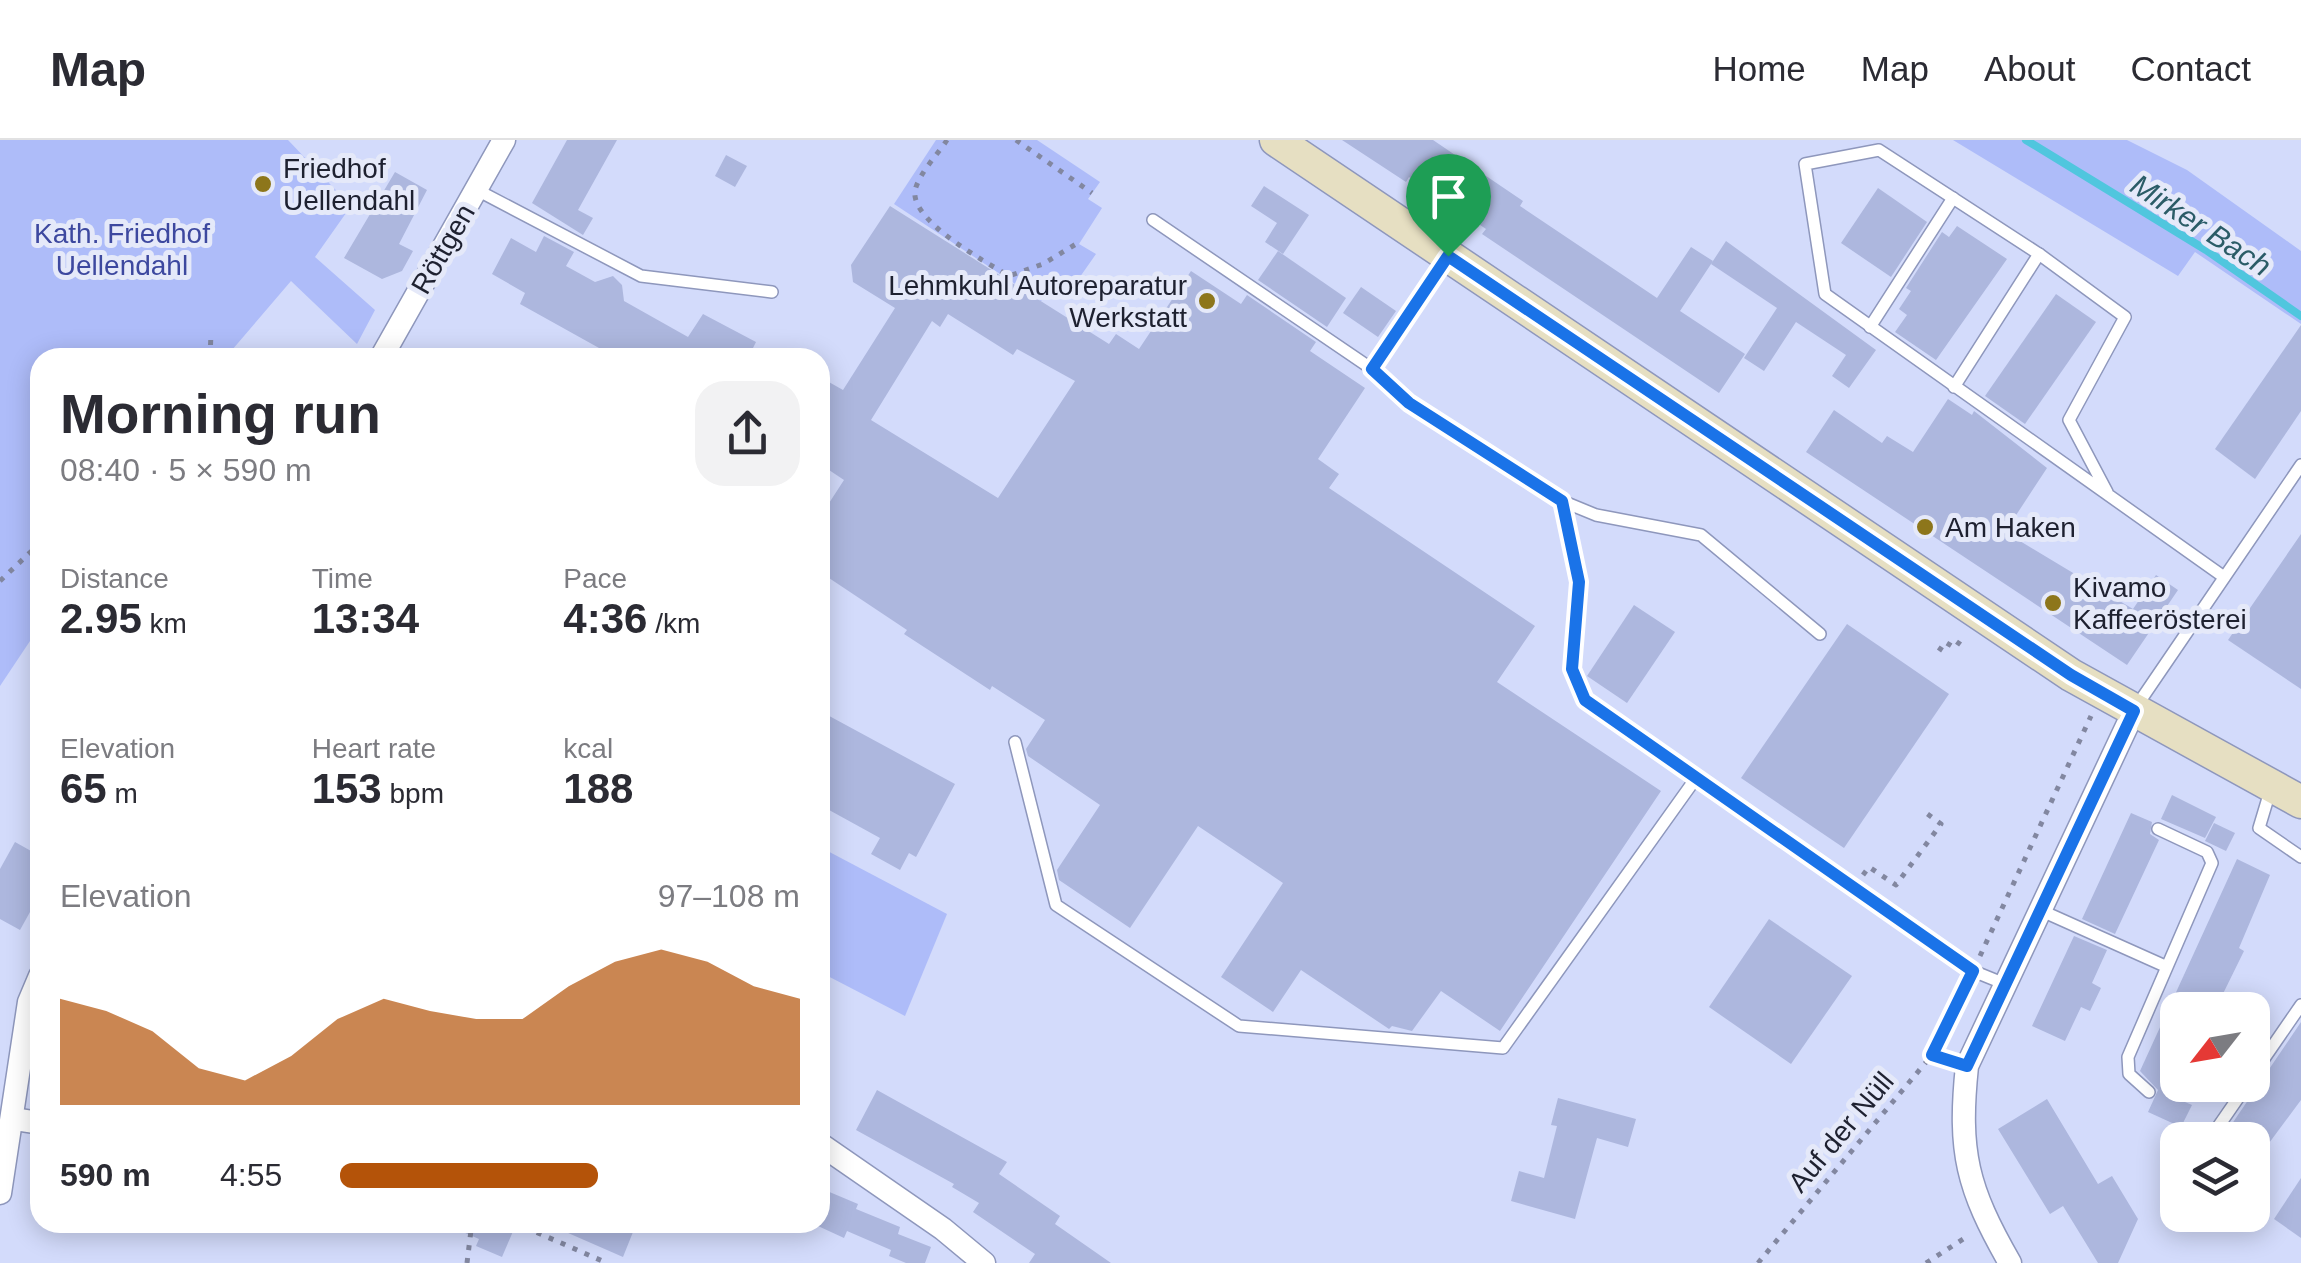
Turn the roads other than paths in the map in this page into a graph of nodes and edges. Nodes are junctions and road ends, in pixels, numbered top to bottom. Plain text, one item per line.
1 (504, 140) edge
2 (1276, 140) edge
3 (477, 190) junction
4 (1953, 198) junction
5 (1154, 220) dead end
6 (2039, 254) junction
7 (1448, 256) junction
8 (772, 292) dead end
9 (1870, 327) junction
10 (387, 348) edge
11 (1372, 369) junction
12 (1954, 387) junction
13 (2301, 465) edge
14 (2107, 492) junction
15 (1562, 501) junction
16 (2224, 577) junction
17 (1820, 634) dead end
18 (2134, 711) junction
19 (1015, 742) dead end
20 (1696, 778) junction
21 (2272, 784) junction
22 (2301, 802) edge
23 (2158, 828) dead end
24 (2301, 857) edge
25 (2042, 911) junction
26 (2165, 966) junction
27 (2006, 984) junction
28 (30, 1002) edge
29 (2301, 1006) edge
30 (2270, 1050) edge
31 (2149, 1092) dead end
32 (14, 1119) junction
33 (30, 1122) edge
34 (830, 1151) edge
35 (0, 1193) edge
36 (984, 1263) edge
37 (2010, 1263) edge

1 - 3 street, Röttgen
2 - 7 main road
3 - 8 lane
3 - 10 street, Röttgen
4 - 6 lane
4 - 9 lane
4 - 9 lane
5 - 11 lane
6 - 12 lane
6 - 14 lane
7 - 11 lane
7 - 18 main road
9 - 12 lane
11 - 15 lane
12 - 14 lane
13 - 16 lane
14 - 16 lane
15 - 17 lane
15 - 20 lane
16 - 18 lane
18 - 21 main road
18 - 25 street
19 - 20 lane
20 - 27 lane
21 - 22 main road
21 - 24 lane
23 - 26 lane
25 - 26 lane
25 - 27 street
26 - 31 lane
27 - 37 street
28 - 32 street
29 - 30 lane
32 - 33 street
32 - 35 street
34 - 36 street

